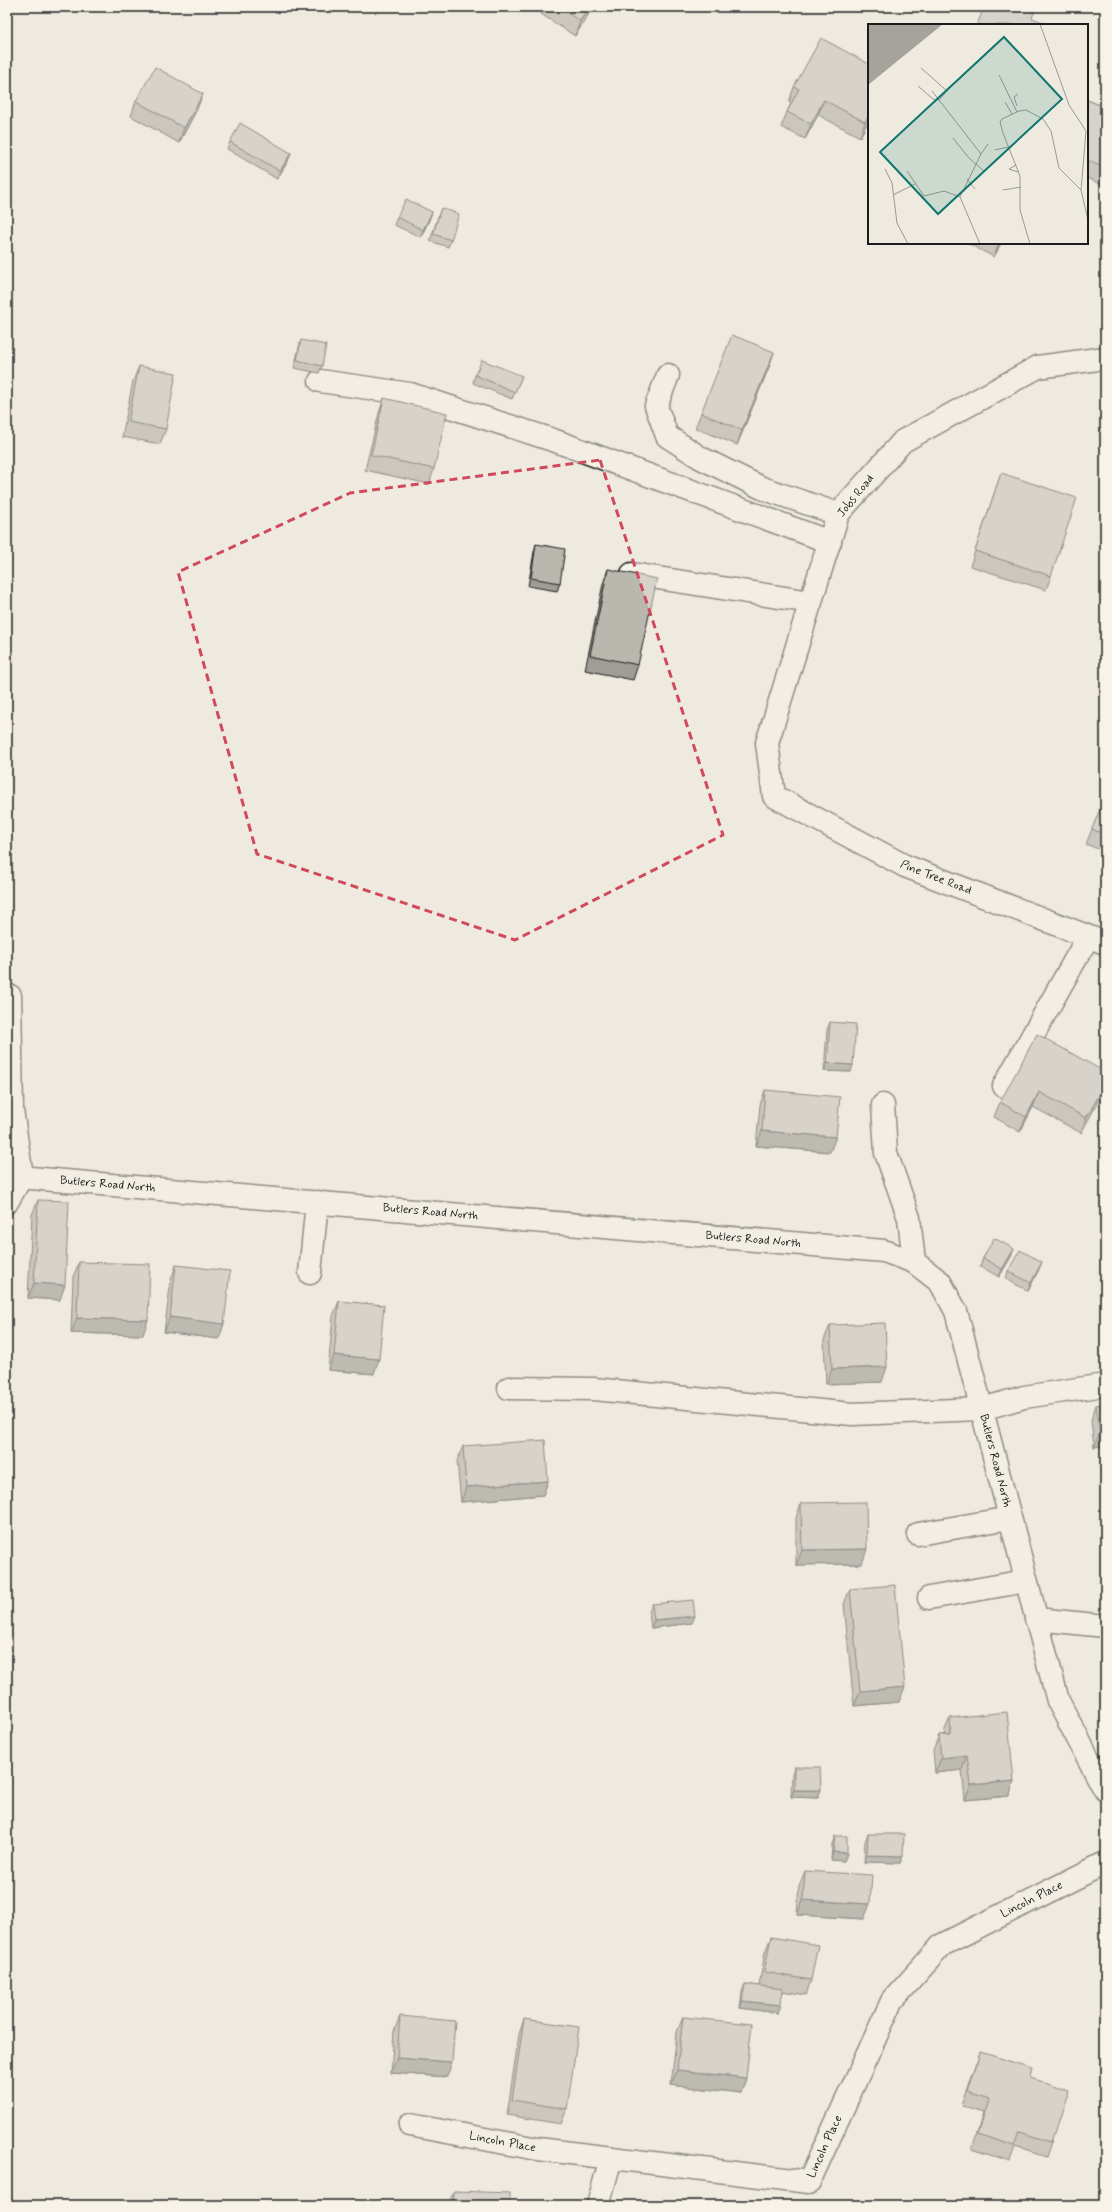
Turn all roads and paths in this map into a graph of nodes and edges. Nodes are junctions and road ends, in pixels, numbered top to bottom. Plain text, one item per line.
1 (1105, 358) edge
2 (668, 376) dead end
3 (320, 381) dead end
4 (838, 514) junction
5 (830, 542) junction
6 (632, 574) edge
7 (811, 602) junction
8 (774, 796) joint
9 (1096, 940) edge
10 (10, 996) dead end
11 (9, 1024) edge
12 (1004, 1086) dead end
13 (884, 1105) dead end
14 (15, 1176) edge
15 (7, 1202) edge
16 (317, 1202) junction
17 (914, 1262) junction
18 (310, 1273) dead end
19 (1105, 1385) edge
20 (509, 1388) dead end
21 (982, 1409) junction
22 (1010, 1518) junction
23 (918, 1534) dead end
24 (1026, 1581) junction
25 (928, 1598) dead end
26 (1036, 1619) junction
27 (1105, 1626) edge
28 (1105, 1790) edge
29 (1105, 1863) edge
30 (410, 2124) dead end
31 (611, 2158) junction
32 (598, 2205) edge

1 - 4 street, Jobs Road
2 - 4 street
3 - 5 street
4 - 5 street, Jobs Road
5 - 7 street, Jobs Road
6 - 7 street
7 - 8 street, Jobs Road
8 - 9 street, Pine Tree Road
9 - 12 street
10 - 11 street
11 - 14 street
13 - 17 street
14 - 15 street
14 - 16 street, Butlers Road North
16 - 17 street, Butlers Road North
16 - 18 street
17 - 21 street, Butlers Road North
19 - 21 street
20 - 21 street
21 - 22 street, Butlers Road North
22 - 23 street
22 - 24 street, Butlers Road North
24 - 25 street
24 - 26 street, Butlers Road North
26 - 27 street
26 - 28 street, Butlers Road North
29 - 31 street, Lincoln Place
30 - 31 street, Lincoln Place
31 - 32 street

